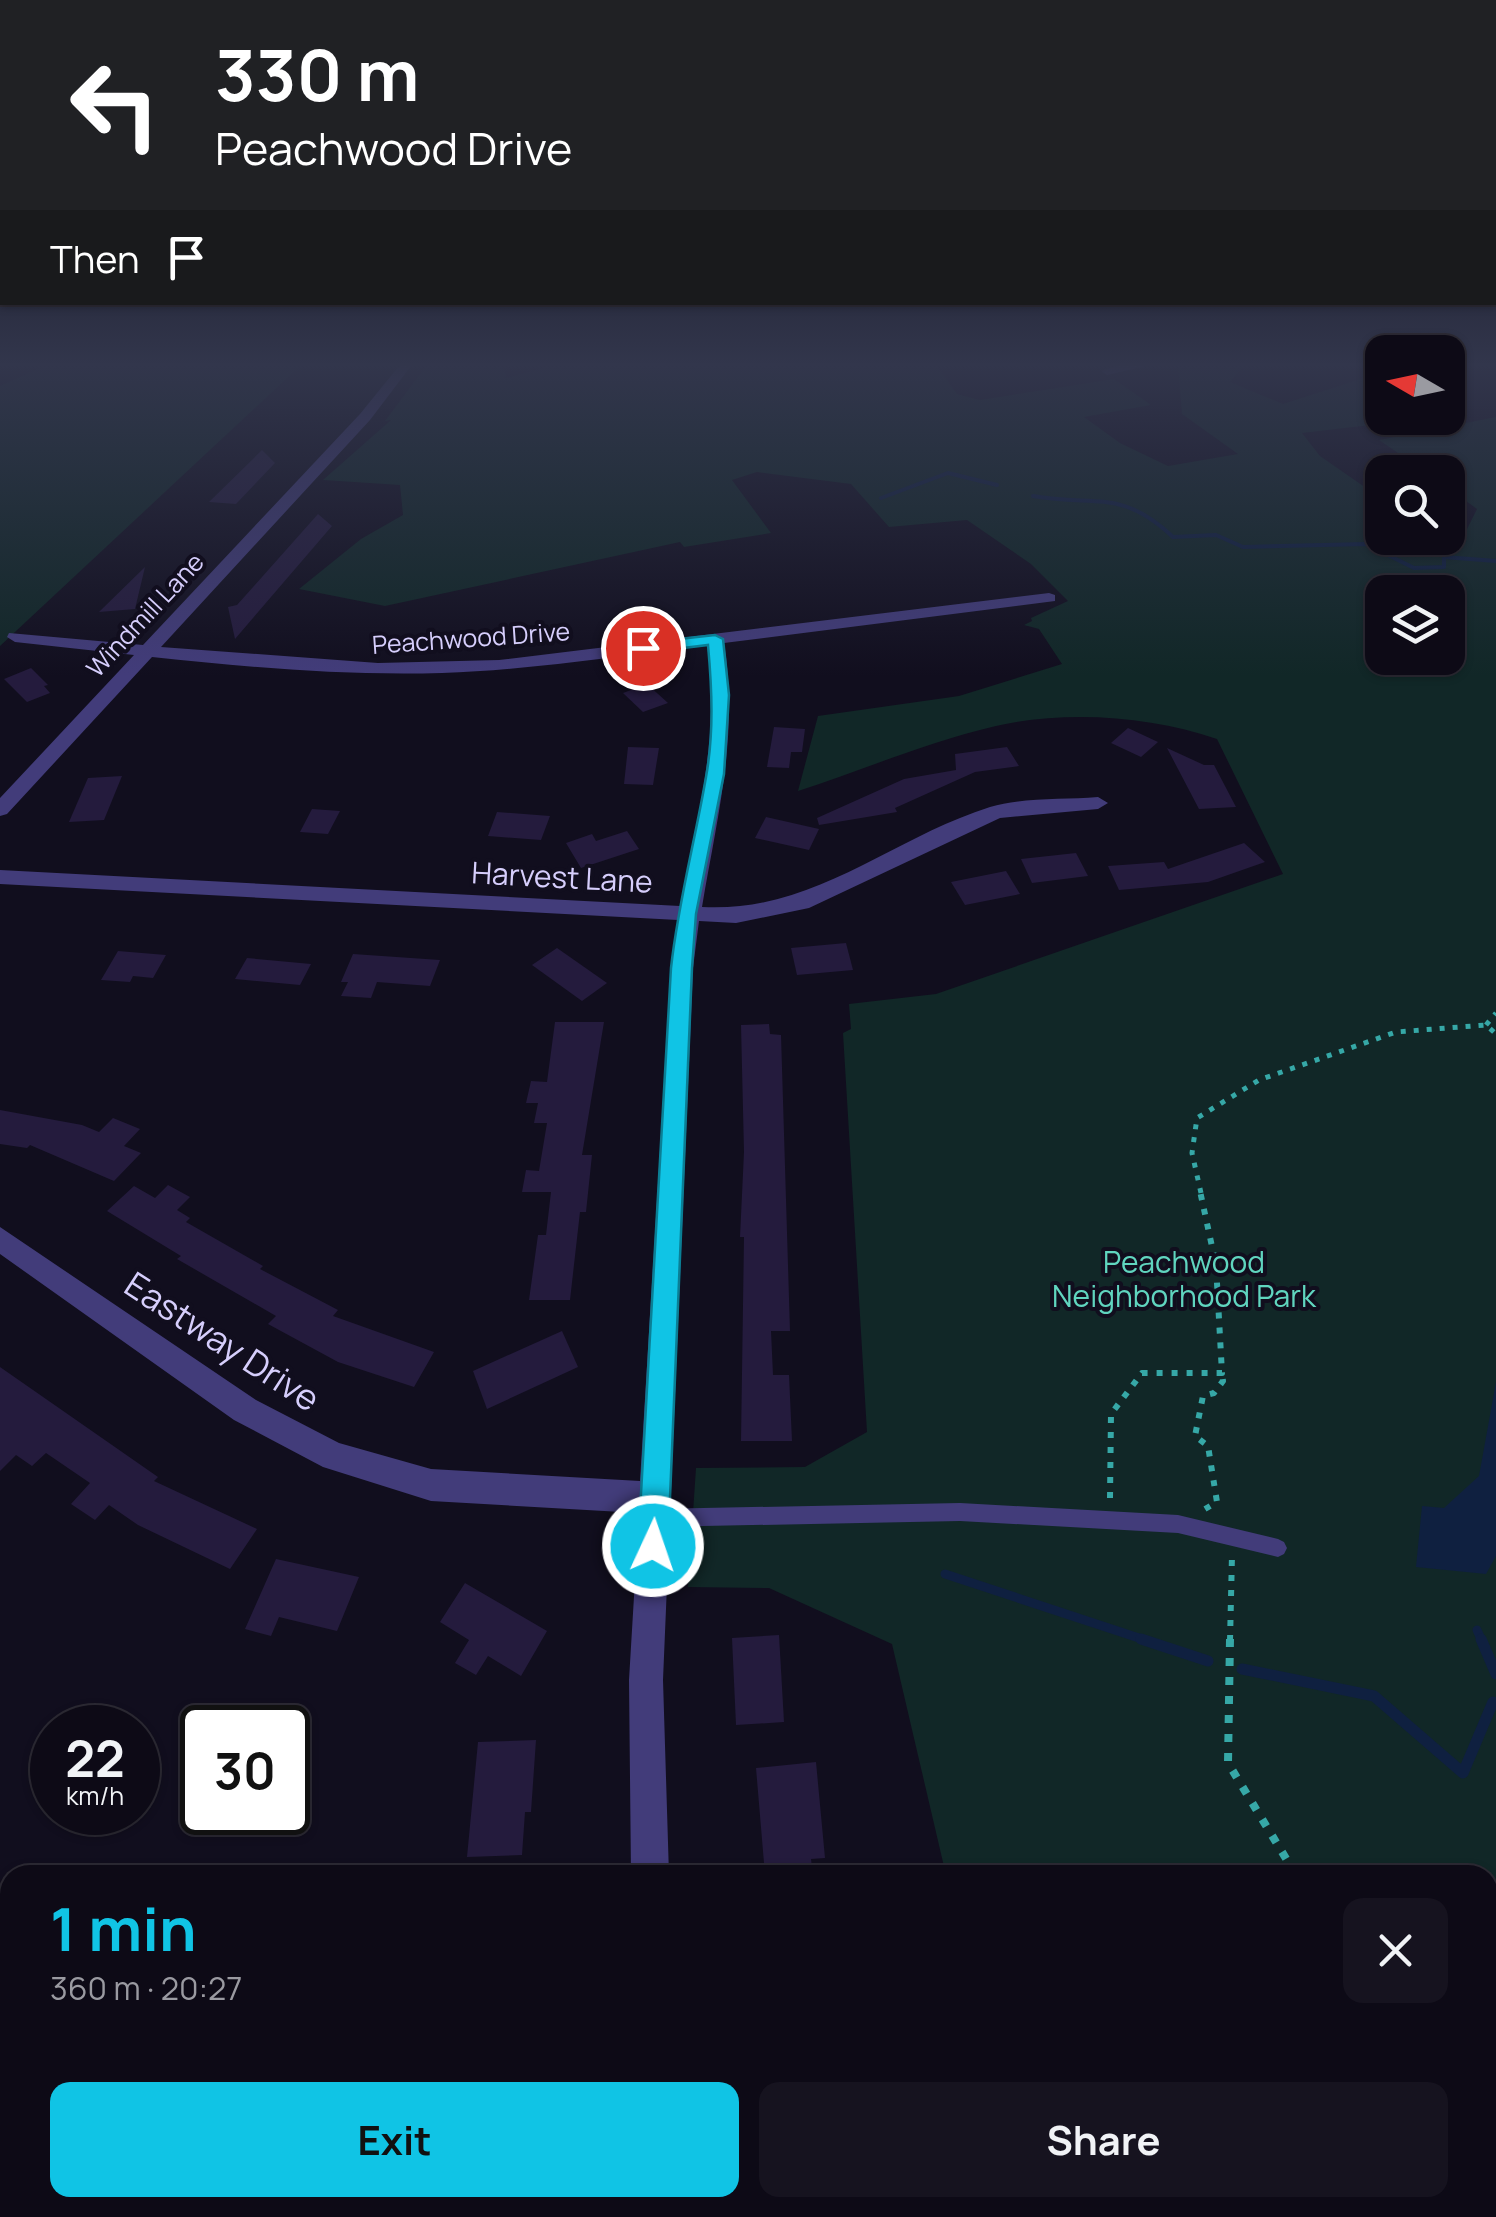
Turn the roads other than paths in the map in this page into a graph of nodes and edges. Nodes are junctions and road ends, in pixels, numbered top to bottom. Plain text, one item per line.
1 (316, 469) edge
2 (1049, 598) dead end
3 (15, 637) dead end
4 (715, 639) junction
5 (145, 650) junction
6 (1098, 803) dead end
7 (0, 810) edge
8 (0, 877) edge
9 (686, 914) junction
10 (0, 1240) edge
11 (655, 1508) junction
12 (1278, 1548) dead end
13 (650, 1865) edge

1 - 5 street, Windmill Lane
2 - 4 street, Peachwood Drive
3 - 5 street, Peachwood Drive
4 - 5 street, Peachwood Drive
4 - 9 street
5 - 7 street, Windmill Lane
6 - 9 street, Harvest Lane
8 - 9 street, Harvest Lane
9 - 11 street
10 - 11 street, Eastway Drive
11 - 12 lane
11 - 13 street

